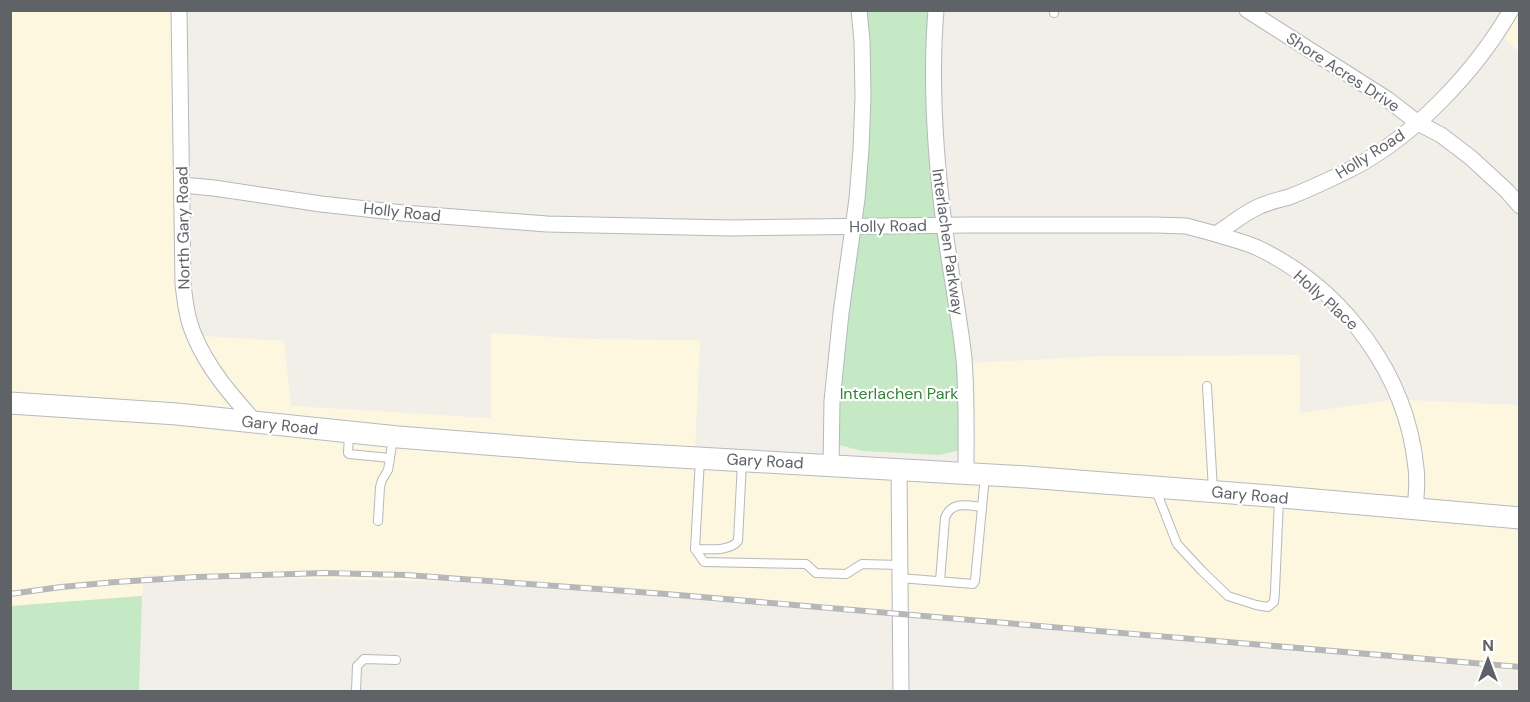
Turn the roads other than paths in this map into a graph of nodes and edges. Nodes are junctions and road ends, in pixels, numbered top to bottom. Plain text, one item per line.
1 (179, 10) edge
2 (859, 10) edge
3 (936, 10) edge
4 (1246, 10) edge
5 (1511, 10) edge
6 (1418, 123) junction
7 (182, 185) junction
8 (1520, 206) edge
9 (944, 225) junction
10 (854, 226) junction
11 (1216, 234) junction
12 (1207, 386) dead end
13 (10, 403) edge
14 (256, 423) junction
15 (392, 448) junction
16 (700, 458) junction
17 (742, 460) junction
18 (831, 465) junction
19 (899, 469) junction
20 (976, 473) junction
21 (1155, 487) junction
22 (1213, 492) junction
23 (1279, 497) junction
24 (982, 507) junction
25 (1415, 510) junction
26 (1520, 518) edge
27 (378, 521) dead end
28 (695, 549) junction
29 (900, 572) junction
30 (940, 581) junction
31 (396, 660) dead end
32 (356, 692) edge
33 (901, 692) edge

1 - 7 street, North Gary Road
2 - 10 street
3 - 9 street, Interlachen Parkway
4 - 6 street, Shore Acres Drive
5 - 6 street, Holly Road
6 - 8 street, Shore Acres Drive
6 - 11 street, Holly Road
7 - 10 street, Holly Road
7 - 14 street, North Gary Road
9 - 10 street, Holly Road
9 - 11 street, Holly Road
9 - 20 street, Interlachen Parkway
10 - 18 street
11 - 25 street, Holly Place
12 - 22 lane
13 - 14 main road, Gary Road
14 - 15 main road, Gary Road
15 - 16 main road, Gary Road
15 - 27 lane
16 - 17 main road, Gary Road
16 - 28 lane
17 - 18 main road, Gary Road
17 - 28 lane
18 - 19 main road, Gary Road
19 - 20 main road, Gary Road
19 - 29 street
20 - 21 main road, Gary Road
20 - 24 lane
21 - 22 main road, Gary Road
21 - 23 lane
22 - 23 main road, Gary Road
23 - 25 main road, Gary Road
24 - 30 lane
24 - 30 lane
25 - 26 main road, Gary Road
28 - 29 lane
29 - 30 lane
29 - 33 street
31 - 32 lane

